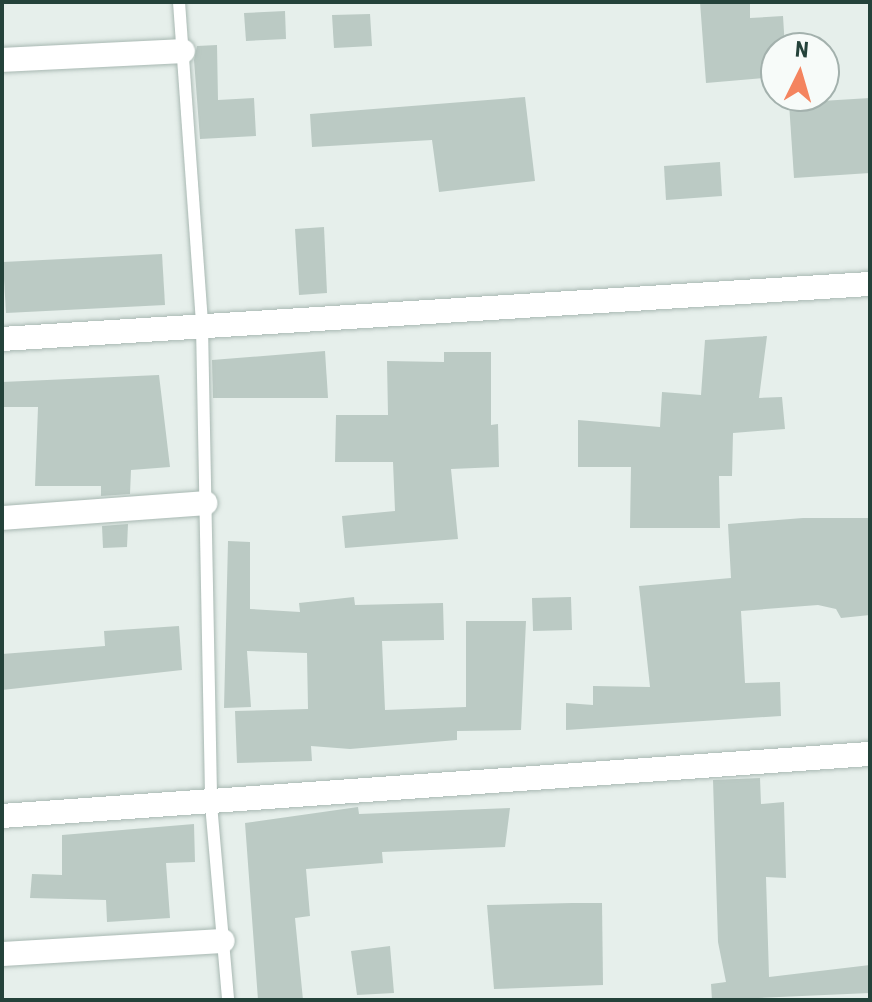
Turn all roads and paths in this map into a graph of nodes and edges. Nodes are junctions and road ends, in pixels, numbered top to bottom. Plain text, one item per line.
1 (179, 2) edge
2 (183, 51) junction
3 (2, 60) edge
4 (870, 284) edge
5 (202, 326) junction
6 (2, 339) edge
7 (205, 503) junction
8 (2, 518) edge
9 (870, 754) edge
10 (211, 804) junction
11 (2, 816) edge
12 (223, 941) junction
13 (2, 954) edge
14 (228, 1000) edge

1 - 2 lane
2 - 3 street
2 - 5 lane
4 - 5 street
5 - 6 street
5 - 7 lane
7 - 8 street
7 - 10 lane
9 - 10 street
10 - 11 street
10 - 12 lane
12 - 13 street
12 - 14 lane

